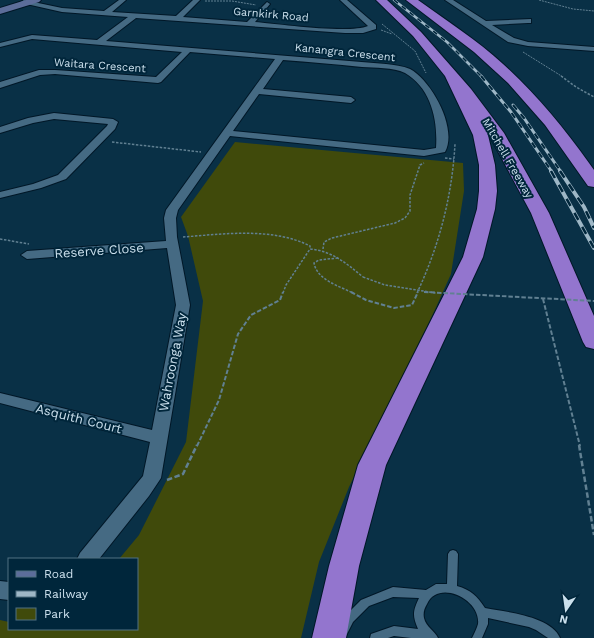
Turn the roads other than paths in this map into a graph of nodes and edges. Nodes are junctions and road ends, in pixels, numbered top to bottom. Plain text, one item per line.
1 (123, 0) edge
2 (342, 0) edge
3 (381, 0) edge
4 (411, 0) edge
5 (448, 0) edge
6 (29, 1) edge
7 (196, 1) edge
8 (266, 5) road end
9 (0, 10) edge
10 (104, 14) junction
11 (135, 15) junction
12 (178, 18) junction
13 (528, 21) dead end
14 (250, 23) junction
15 (483, 23) junction
16 (99, 42) junction
17 (0, 45) edge
18 (594, 49) edge
19 (188, 50) junction
20 (281, 57) junction
21 (452, 76) junction
22 (0, 85) edge
23 (257, 91) junction
24 (351, 100) dead end
25 (0, 130) edge
26 (228, 133) junction
27 (594, 182) edge
28 (0, 195) edge
29 (172, 241) junction
30 (27, 255) dead end
31 (594, 342) edge
32 (0, 398) edge
33 (158, 438) junction
34 (453, 554) dead end
35 (88, 558) edge
36 (452, 588) junction
37 (426, 594) junction
38 (482, 612) junction
39 (430, 636) edge
40 (329, 638) edge
41 (340, 638) edge
42 (375, 638) edge
43 (477, 638) edge
44 (555, 638) edge

1 - 10 street
2 - 14 street, Garnkirk Road
3 - 21 highway, Mitchell Freeway
4 - 27 highway
5 - 15 street
6 - 9 main road
6 - 10 street, Garnkirk Road
7 - 12 street
8 - 14 street
10 - 11 street, Garnkirk Road
11 - 12 street, Garnkirk Road
11 - 16 street
12 - 14 street, Garnkirk Road
13 - 15 street
15 - 18 street
16 - 17 street, Kanangra Crescent
16 - 19 street, Kanangra Crescent
19 - 20 street, Kanangra Crescent
19 - 22 street, Waitara Crescent
20 - 23 street, Wahroonga Way
20 - 26 street, Kanangra Crescent
21 - 31 highway, Mitchell Freeway
21 - 40 highway
23 - 24 street
23 - 26 street, Wahroonga Way
25 - 28 street
26 - 29 street, Wahroonga Way
29 - 30 street, Reserve Close
29 - 33 street, Wahroonga Way
32 - 33 street, Asquith Court
33 - 35 street, Wahroonga Way
34 - 36 lane
36 - 37 lane
36 - 38 lane
37 - 39 lane
37 - 41 lane
38 - 43 lane
38 - 44 lane
39 - 42 lane

